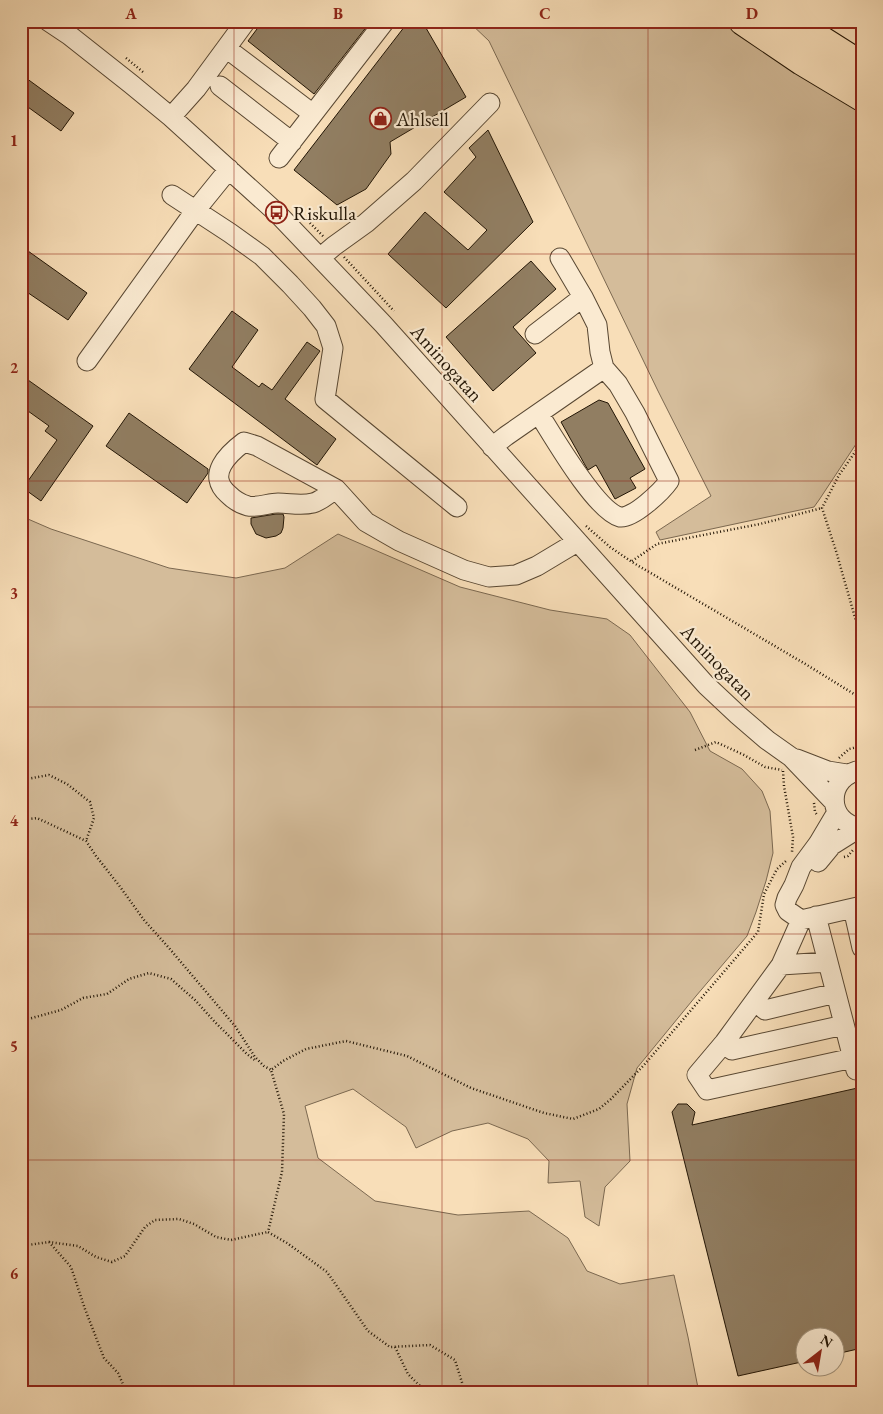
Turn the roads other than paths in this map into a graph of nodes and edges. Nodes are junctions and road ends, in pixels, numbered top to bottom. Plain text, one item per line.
1 (48, 21) edge
2 (246, 21) edge
3 (385, 21) edge
4 (743, 21) edge
5 (791, 21) edge
6 (226, 48) junction
7 (862, 66) edge
8 (220, 86) dead end
9 (862, 97) edge
10 (490, 103) dead end
11 (313, 114) junction
12 (171, 118) junction
13 (292, 142) junction
14 (279, 158) dead end
15 (229, 169) junction
16 (172, 195) dead end
17 (195, 212) junction
18 (327, 252) junction
19 (560, 258) dead end
20 (583, 297) junction
21 (535, 334) dead end
22 (87, 361) dead end
23 (604, 368) junction
24 (539, 414) junction
25 (492, 447) junction
26 (336, 489) junction
27 (457, 507) dead end
28 (577, 542) junction
29 (787, 764) junction
30 (855, 772) edge
31 (835, 807) junction
32 (860, 828) edge
33 (794, 885) junction
34 (857, 907) edge
35 (809, 918) junction
36 (862, 948) edge
37 (828, 962) junction
38 (781, 965) junction
39 (836, 994) junction
40 (755, 1001) junction
41 (844, 1025) junction
42 (724, 1043) junction
43 (857, 1064) edge

1 - 12 street, Aminogatan
2 - 6 street
3 - 11 street
4 - 9 highway
5 - 7 highway
6 - 11 street
6 - 12 street
8 - 13 street
10 - 18 street
11 - 13 street
12 - 15 street, Aminogatan
13 - 14 street
15 - 17 street
15 - 18 street, Aminogatan
16 - 17 street
17 - 22 street
17 - 27 street
18 - 25 street, Aminogatan
19 - 20 street
20 - 21 street
20 - 23 street
23 - 24 street
23 - 24 street
24 - 25 street
25 - 28 street, Aminogatan
26 - 26 street
26 - 28 street
28 - 29 street, Aminogatan
29 - 30 street, Aminogatan
29 - 31 street, Aminogatan
30 - 31 street, Aminogatan
31 - 32 street, Aminogatan
31 - 33 street
32 - 33 street
33 - 35 street
34 - 35 street
34 - 36 street
35 - 37 street
35 - 38 street
37 - 38 street
37 - 39 street
38 - 40 street
39 - 40 street
39 - 41 street
40 - 42 street
41 - 42 street
41 - 43 street
42 - 43 street

